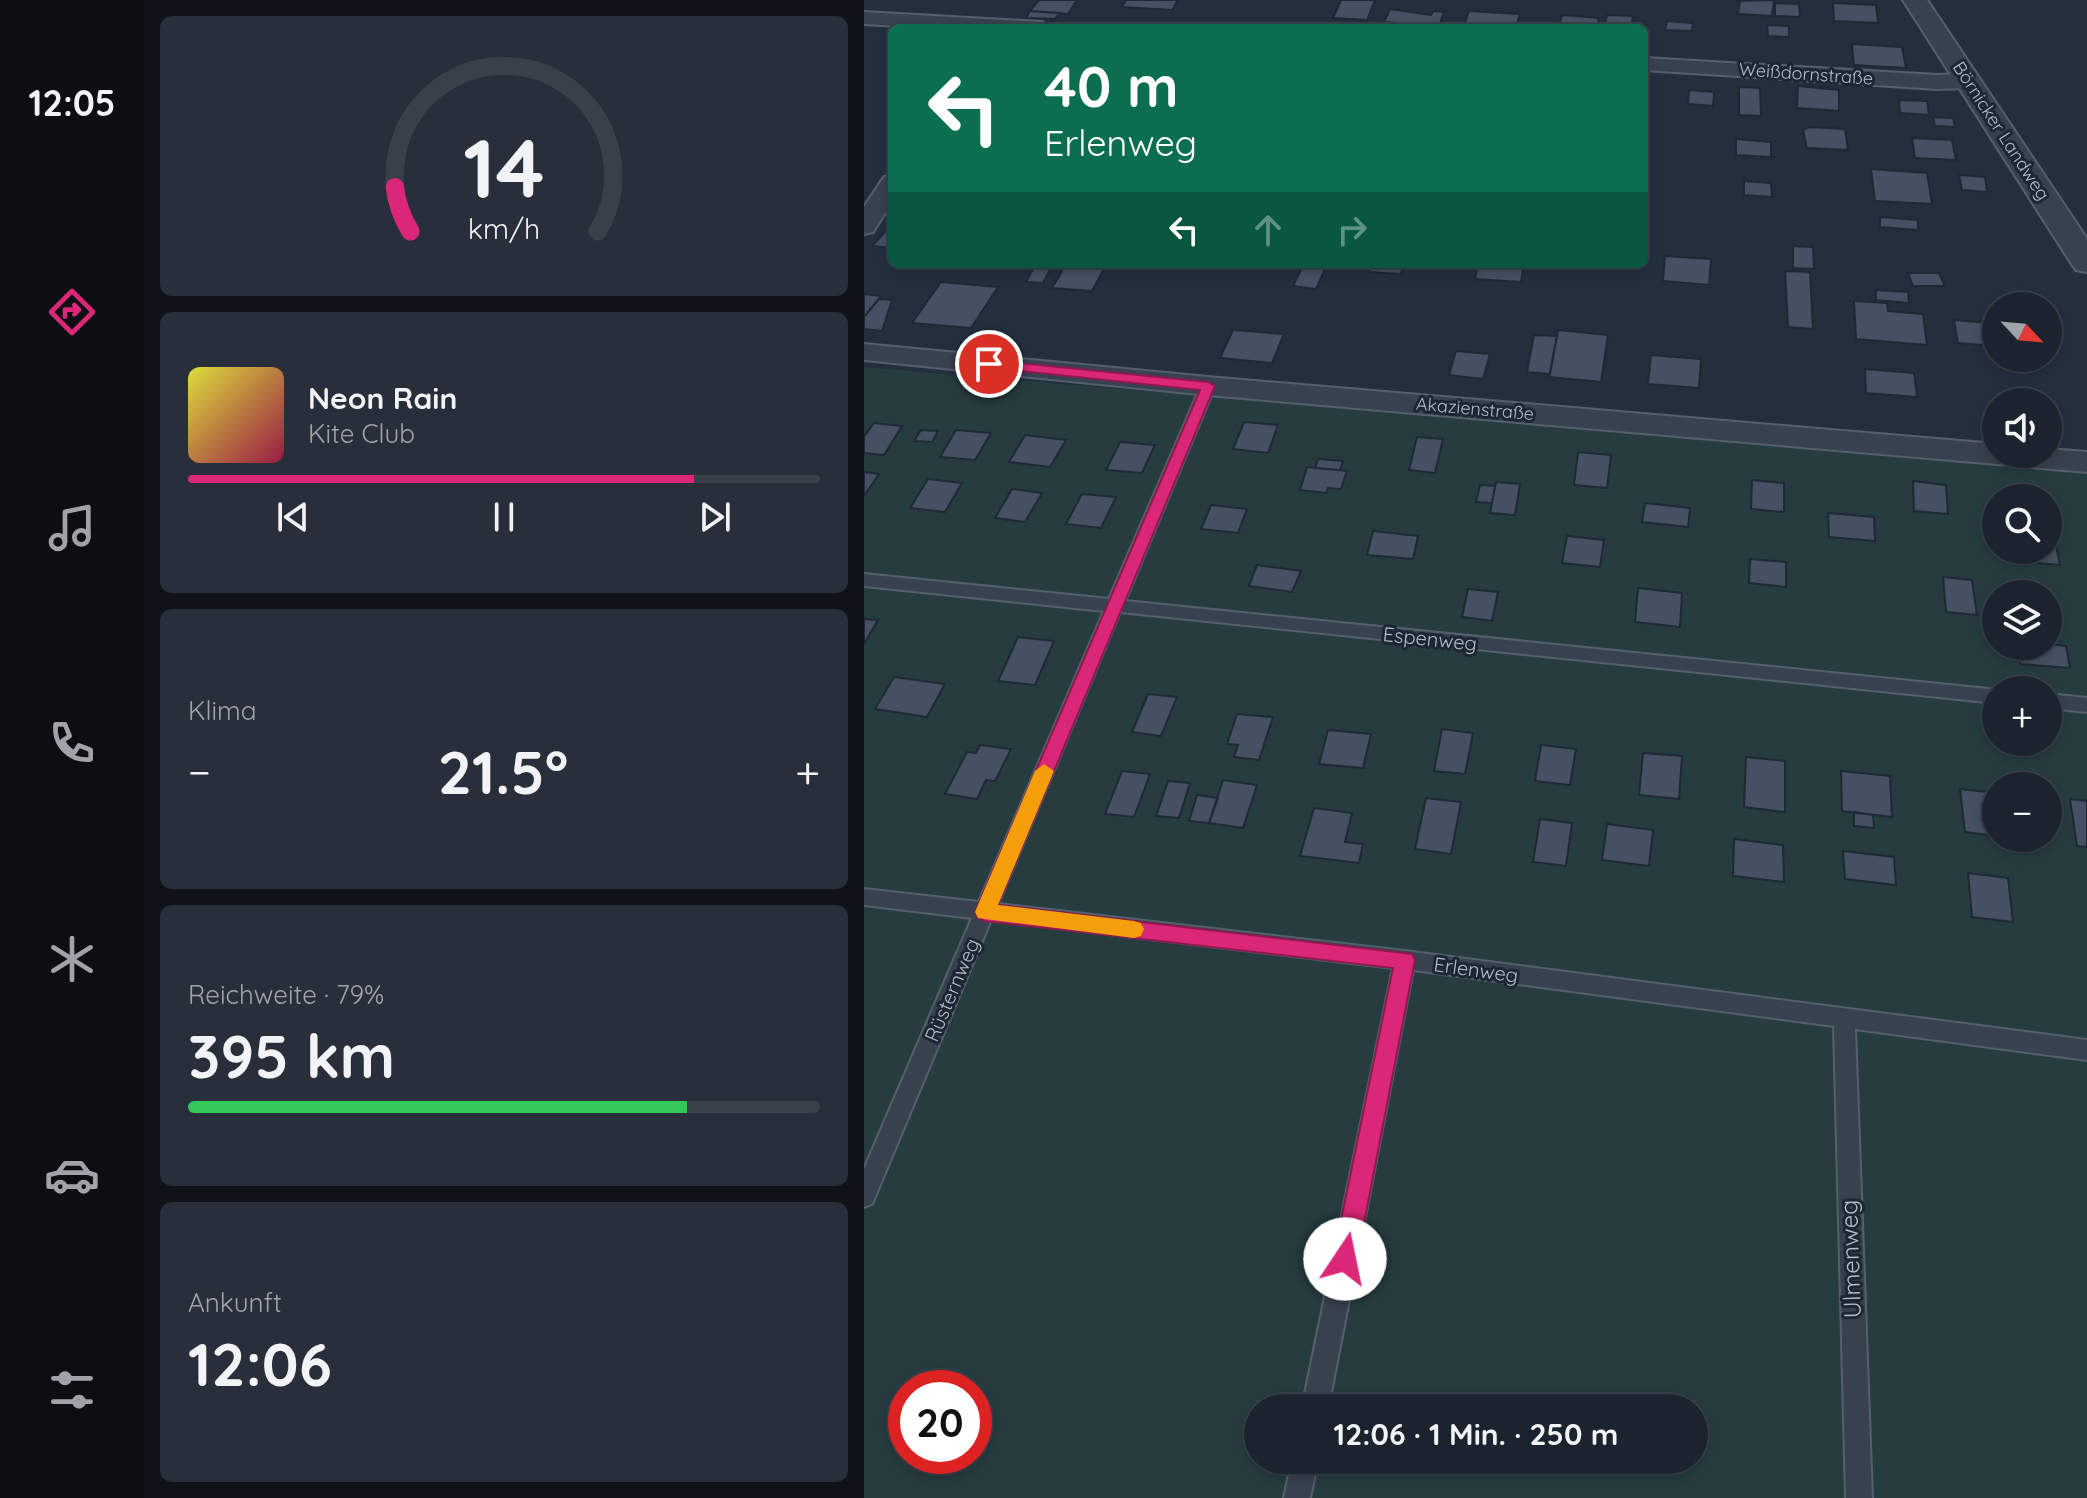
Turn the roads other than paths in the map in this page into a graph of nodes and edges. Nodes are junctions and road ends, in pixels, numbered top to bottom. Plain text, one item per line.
1 (953, 0) edge
2 (1915, 0) edge
3 (864, 18) edge
4 (931, 24) edge
5 (942, 24) edge
6 (1648, 64) edge
7 (1968, 81) junction
8 (888, 188) edge
9 (864, 227) edge
10 (2087, 263) edge
11 (864, 352) edge
12 (1208, 386) junction
13 (2087, 462) edge
14 (864, 580) edge
15 (1114, 606) junction
16 (1982, 695) edge
17 (2062, 702) edge
18 (2087, 705) edge
19 (864, 897) edge
20 (985, 912) junction
21 (1405, 960) junction
22 (1844, 1020) junction
23 (2087, 1050) edge
24 (864, 1196) edge
25 (1318, 1394) edge
26 (1302, 1474) edge
27 (1297, 1498) edge
28 (1859, 1498) edge

1 - 5 street
2 - 7 street, Börnicker Landweg
3 - 4 street
6 - 7 street, Weißdornstraße
7 - 10 street, Börnicker Landweg
8 - 9 street
11 - 12 street, Akazienstraße
12 - 13 street, Akazienstraße
12 - 15 lane, Rüsternweg
14 - 15 lane, Espenweg
15 - 16 lane, Espenweg
15 - 20 lane, Rüsternweg
17 - 18 lane
19 - 20 lane, Erlenweg
20 - 21 lane, Erlenweg
20 - 24 lane, Rüsternweg
21 - 22 lane, Erlenweg
21 - 25 lane
22 - 23 lane, Erlenweg
22 - 28 lane, Ulmenweg
26 - 27 lane

